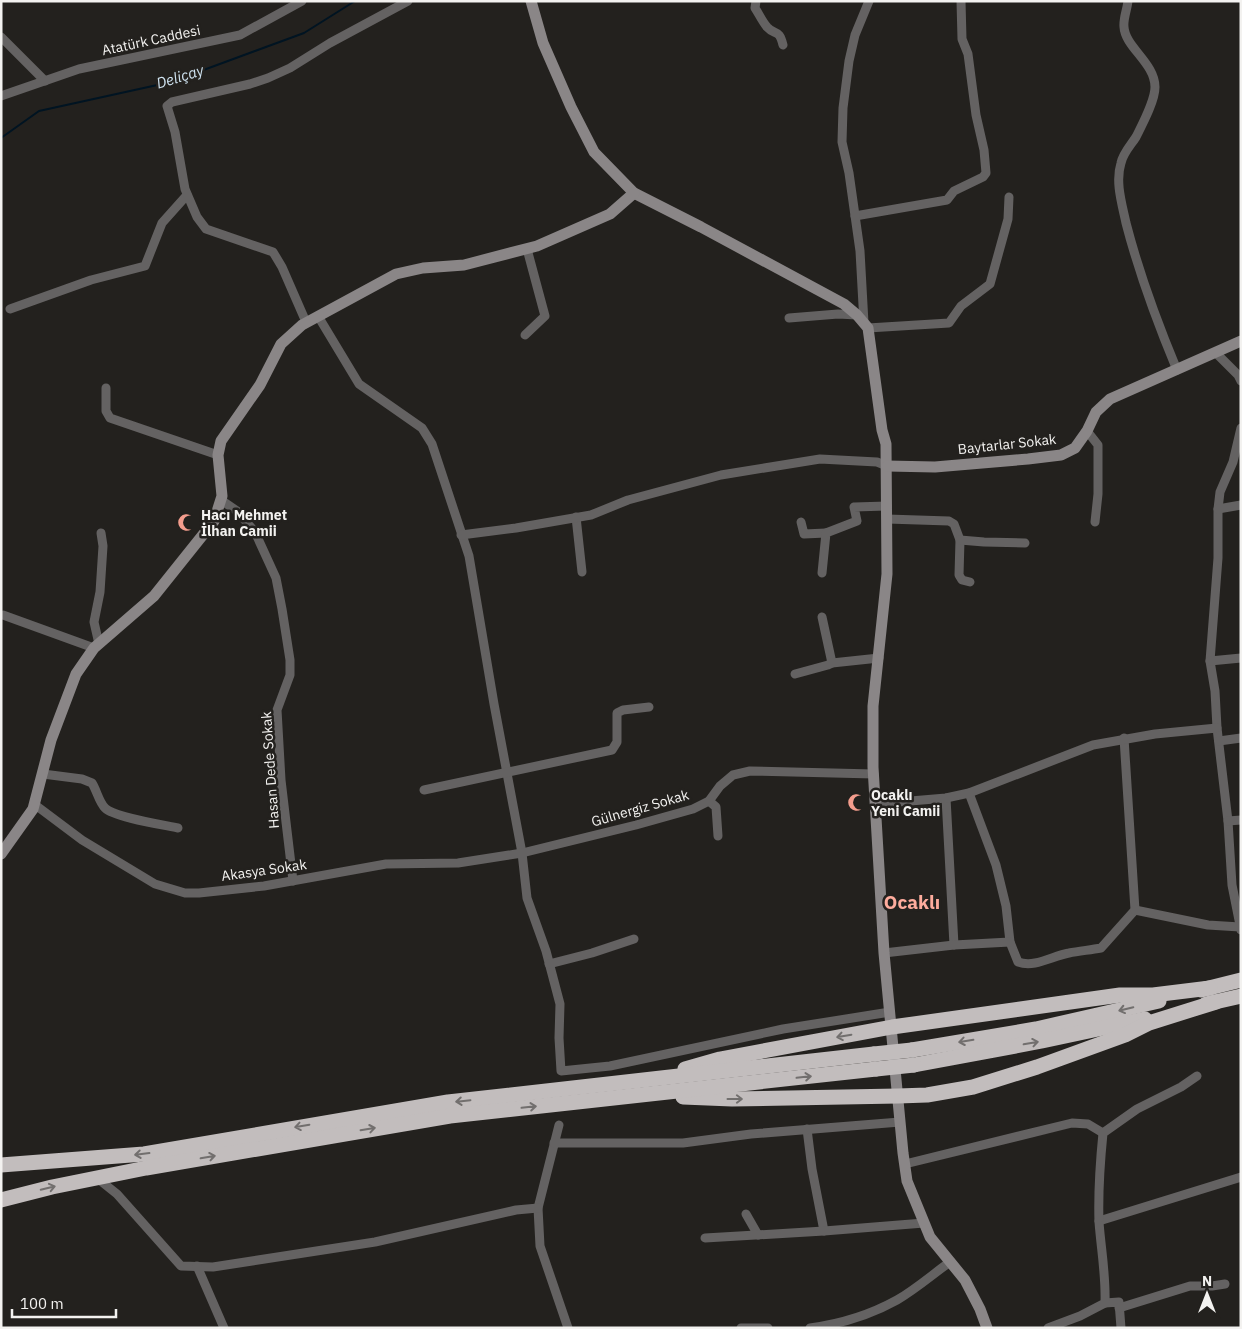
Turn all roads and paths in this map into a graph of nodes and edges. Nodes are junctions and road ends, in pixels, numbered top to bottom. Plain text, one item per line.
1 (302, 1) edge
2 (408, 1) edge
3 (531, 1) edge
4 (756, 1) edge
5 (869, 1) edge
6 (961, 1) edge
7 (1128, 1) edge
8 (1, 37) edge
9 (783, 45) dead end
10 (45, 81) junction
11 (1, 96) edge
12 (634, 193) junction
13 (187, 195) junction
14 (1009, 197) dead end
15 (855, 216) junction
16 (527, 249) junction
17 (10, 310) dead end
18 (318, 316) junction
19 (789, 318) dead end
20 (306, 322) junction
21 (863, 322) junction
22 (525, 335) dead end
23 (1241, 341) edge
24 (1216, 353) junction
25 (1177, 370) junction
26 (1241, 381) edge
27 (106, 388) dead end
28 (1241, 428) edge
29 (1087, 430) junction
30 (218, 455) junction
31 (887, 466) junction
32 (220, 500) junction
33 (1241, 505) edge
34 (887, 506) junction
35 (1218, 510) junction
36 (576, 517) junction
37 (887, 519) junction
38 (801, 522) dead end
39 (1095, 522) dead end
40 (101, 533) dead end
41 (826, 533) junction
42 (461, 535) junction
43 (960, 540) junction
44 (1025, 543) dead end
45 (582, 572) dead end
46 (822, 572) dead end
47 (970, 582) dead end
48 (3, 615) dead end
49 (822, 617) dead end
50 (97, 646) junction
51 (879, 658) junction
52 (1241, 658) edge
53 (1210, 661) junction
54 (832, 662) junction
55 (795, 674) dead end
56 (649, 707) dead end
57 (1217, 728) junction
58 (1124, 738) junction
59 (1241, 738) edge
60 (1219, 740) junction
61 (507, 773) junction
62 (43, 774) junction
63 (874, 774) junction
64 (424, 790) dead end
65 (969, 793) junction
66 (946, 798) junction
67 (709, 801) junction
68 (34, 804) junction
69 (875, 804) junction
70 (1241, 820) edge
71 (1228, 821) junction
72 (178, 828) dead end
73 (718, 836) dead end
74 (522, 853) junction
75 (1, 854) edge
76 (293, 881) junction
77 (1135, 910) junction
78 (1239, 915) edge
79 (1240, 929) edge
80 (634, 939) dead end
81 (1010, 942) junction
82 (954, 945) junction
83 (884, 952) junction
84 (549, 964) junction
85 (1241, 980) edge
86 (1213, 995) junction
87 (1241, 996) edge
88 (891, 1020) junction
89 (1196, 1076) dead end
90 (616, 1090) junction
91 (898, 1096) junction
92 (900, 1122) junction
93 (559, 1125) dead end
94 (807, 1129) junction
95 (1103, 1133) junction
96 (554, 1143) junction
97 (904, 1164) junction
98 (1, 1165) edge
99 (1241, 1177) edge
100 (97, 1178) junction
101 (1, 1200) edge
102 (538, 1208) junction
103 (746, 1214) dead end
104 (1099, 1221) junction
105 (924, 1223) junction
106 (824, 1231) junction
107 (758, 1235) junction
108 (705, 1238) dead end
109 (950, 1262) junction
110 (197, 1266) junction
111 (1225, 1284) dead end
112 (1105, 1303) junction
113 (1119, 1308) junction
114 (814, 1327) edge
115 (224, 1328) edge
116 (568, 1328) edge
117 (741, 1328) edge
118 (768, 1328) edge
119 (987, 1328) edge
120 (1048, 1328) edge
121 (1121, 1328) edge

1 - 10 street, Atatürk Caddesi
2 - 13 street
3 - 12 street
4 - 9 street
5 - 15 street
6 - 15 street
7 - 25 street
8 - 10 street
10 - 11 street, Atatürk Caddesi
12 - 16 street
12 - 21 street
13 - 17 street
13 - 20 street
14 - 21 street
15 - 21 street
16 - 18 street
16 - 22 street
18 - 20 street
18 - 42 street
19 - 21 street
20 - 30 street
21 - 31 street
23 - 24 street, Baytarlar Sokak
24 - 25 street, Baytarlar Sokak
24 - 26 street
25 - 29 street, Baytarlar Sokak
27 - 30 street
28 - 35 street
29 - 31 street, Baytarlar Sokak
29 - 39 street
30 - 32 street
31 - 34 street
31 - 36 street
32 - 50 street
32 - 76 street, Hasan Dede Sokak
33 - 35 street
34 - 37 street
34 - 41 street
35 - 53 street
36 - 42 street
36 - 45 street
37 - 43 street
37 - 51 street
38 - 41 street
40 - 50 street
41 - 46 street
42 - 61 street
43 - 44 street
43 - 47 street
48 - 50 street
49 - 54 street
50 - 62 street
51 - 54 street
51 - 63 street
52 - 53 street
53 - 57 street
54 - 55 street
56 - 61 street
57 - 58 street
57 - 60 street
58 - 65 street
58 - 77 street
59 - 60 street
60 - 71 street
61 - 64 street
61 - 74 street
62 - 68 street
62 - 72 street
63 - 67 street, Gülnergiz Sokak
63 - 69 street
65 - 66 street
65 - 81 street
66 - 69 street
66 - 82 street
67 - 73 street
67 - 74 street, Gülnergiz Sokak
68 - 75 street
68 - 76 street, Akasya Sokak
69 - 83 street
70 - 71 street
71 - 78 street
74 - 76 street, Akasya Sokak
74 - 84 street
77 - 79 street
77 - 81 street
78 - 79 street
80 - 84 street
81 - 82 street
82 - 83 street
83 - 88 street
84 - 88 street
85 - 86 highway
86 - 87 highway
86 -> 88 highway
86 - 90 highway, bridge
86 - 91 highway
88 -> 90 highway
88 - 91 street
89 - 95 street
90 -> 91 highway
90 -> 98 highway
100 -> 90 highway
91 - 92 street
92 - 94 street
92 - 97 street
93 - 96 street
94 - 96 street
94 - 106 street
95 - 97 street
95 - 104 street
96 - 102 street
97 - 105 street
99 - 104 street
101 -> 100 highway
100 - 110 street
102 - 110 street
102 - 116 street
103 - 107 street
104 - 112 street
105 - 106 street
105 - 109 street
106 - 107 street
107 - 108 street
109 - 114 street
109 - 119 street
110 - 115 street
111 - 113 street
112 - 113 street
112 - 120 street
113 - 121 street
117 - 118 street

